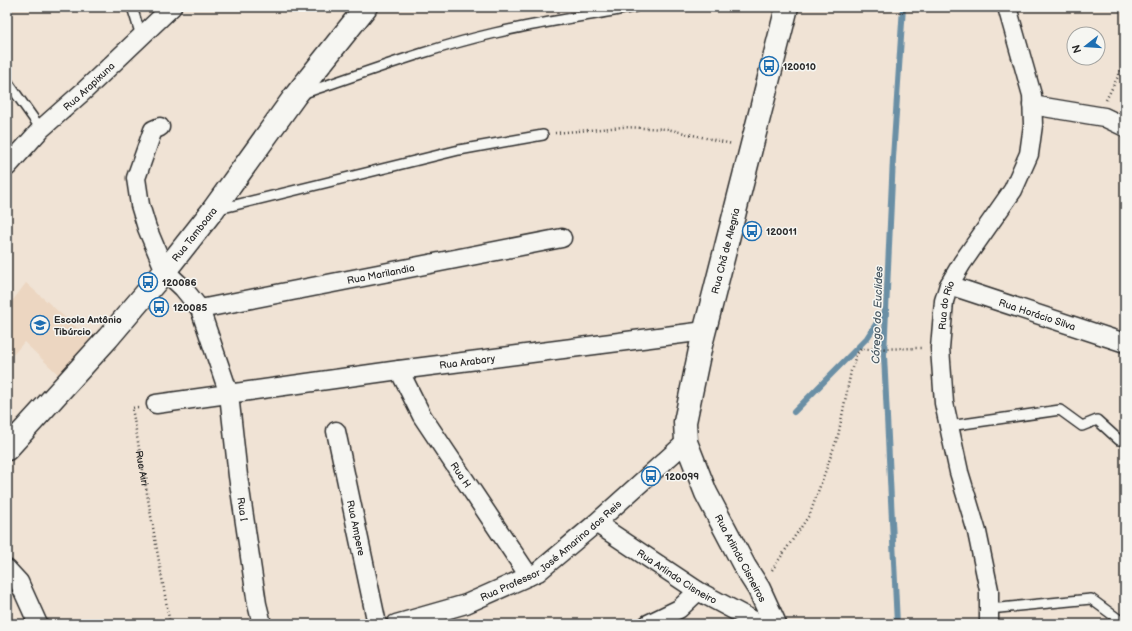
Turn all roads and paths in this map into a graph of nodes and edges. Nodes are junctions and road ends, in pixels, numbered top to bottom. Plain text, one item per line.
1 (132, 7) edge
2 (172, 7) edge
3 (366, 7) edge
4 (635, 7) edge
5 (787, 7) edge
6 (1007, 7) edge
7 (141, 36) junction
8 (1125, 63) edge
9 (7, 81) edge
10 (295, 96) junction
11 (1032, 105) junction
12 (1098, 116) junction
13 (160, 127) dead end
14 (1125, 127) edge
15 (41, 129) junction
16 (544, 135) joint
17 (752, 149) junction
18 (7, 167) edge
19 (213, 210) junction
20 (562, 238) dead end
21 (165, 271) junction
22 (949, 285) junction
23 (200, 309) junction
24 (705, 331) junction
25 (1125, 342) edge
26 (940, 348) junction
27 (399, 370) junction
28 (229, 394) junction
29 (156, 404) joint
30 (949, 426) junction
31 (336, 431) dead end
32 (1125, 439) edge
33 (686, 442) junction
34 (7, 449) edge
35 (706, 493) joint
36 (596, 523) junction
37 (7, 569) edge
38 (529, 576) junction
39 (759, 589) junction
40 (698, 591) junction
41 (989, 616) edge
42 (38, 624) edge
43 (170, 624) edge
44 (262, 624) edge
45 (377, 624) edge
46 (396, 624) edge
47 (648, 624) edge
48 (760, 624) edge
49 (775, 624) edge
50 (1125, 624) edge

1 - 7 lane
2 - 7 street, Rua Arapixuna
3 - 10 main road, Rua Tamboara
4 - 10 lane
5 - 17 main road, Rua Chã de Alegria
6 - 11 street, Rua do Rio
7 - 15 street, Rua Arapixuna
8 - 12 path
9 - 15 lane
10 - 19 main road, Rua Tamboara
11 - 12 street
11 - 22 street, Rua do Rio
12 - 14 street
13 - 21 street
15 - 18 street, Rua Arapixuna
16 - 17 path
16 - 19 lane
17 - 24 main road, Rua Chã de Alegria
19 - 21 main road, Rua Tamboara
20 - 23 street, Rua Marilandia
21 - 23 street
21 - 34 main road, Rua Tamboara
22 - 25 street, Rua Horácio Silva
22 - 26 street, Rua do Rio
23 - 28 street, Rua I
24 - 27 street, Rua Arabary
24 - 33 main road, Rua Chã de Alegria
26 - 30 street, Rua do Rio
26 - 39 path
27 - 28 street, Rua Arabary
27 - 38 street, Rua H
28 - 29 street
28 - 44 street, Rua I
29 - 43 path, Rua Airi
30 - 32 lane
30 - 41 street, Rua do Rio
31 - 45 street, Rua Ampere
33 - 35 main road, Rua Chã de Alegria
33 - 36 street, Rua Professor José Amarino dos Reis
35 - 39 main road, Rua Arlindo Cisneiros
36 - 38 street, Rua Professor José Amarino dos Reis
36 - 40 street, Rua Arlindo Cisneiro
37 - 42 street
38 - 46 street, Rua Professor José Amarino dos Reis
39 - 49 main road, Rua Arlindo Cisneiros
40 - 47 street
40 - 48 street, Rua Arlindo Cisneiro
41 - 50 lane

